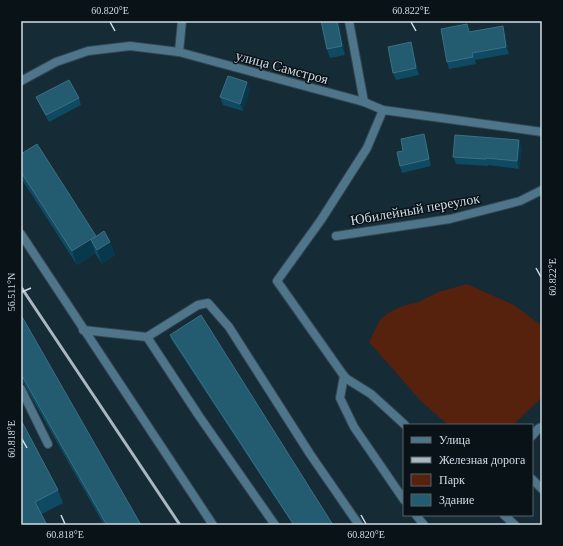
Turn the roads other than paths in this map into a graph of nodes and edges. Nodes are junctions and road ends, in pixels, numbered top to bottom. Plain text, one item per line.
1 (182, 21) edge
2 (349, 21) edge
3 (179, 52) junction
4 (21, 81) edge
5 (364, 102) junction
6 (383, 110) junction
7 (542, 132) edge
8 (542, 190) edge
9 (21, 234) edge
10 (336, 236) dead end
11 (83, 330) junction
12 (147, 337) junction
13 (344, 376) junction
14 (21, 389) edge
15 (404, 424) edge
16 (542, 427) edge
17 (533, 435) edge
18 (48, 444) dead end
19 (533, 480) edge
20 (542, 489) edge
21 (403, 499) edge
22 (417, 516) edge
23 (505, 516) edge
24 (213, 525) edge
25 (275, 525) edge
26 (359, 525) edge
27 (424, 525) edge
28 (515, 525) edge

1 - 3 street
2 - 5 street
3 - 4 street, улица Самстроя
3 - 5 street, улица Самстроя
5 - 6 street, улица Самстроя
6 - 7 street, улица Самстроя
6 - 13 street
8 - 10 street, Юбилейный переулок
9 - 11 street
11 - 12 street
11 - 24 street
12 - 25 street
12 - 26 street
13 - 15 street
13 - 21 street
14 - 18 street
16 - 17 street
19 - 20 street
22 - 27 street
23 - 28 street

